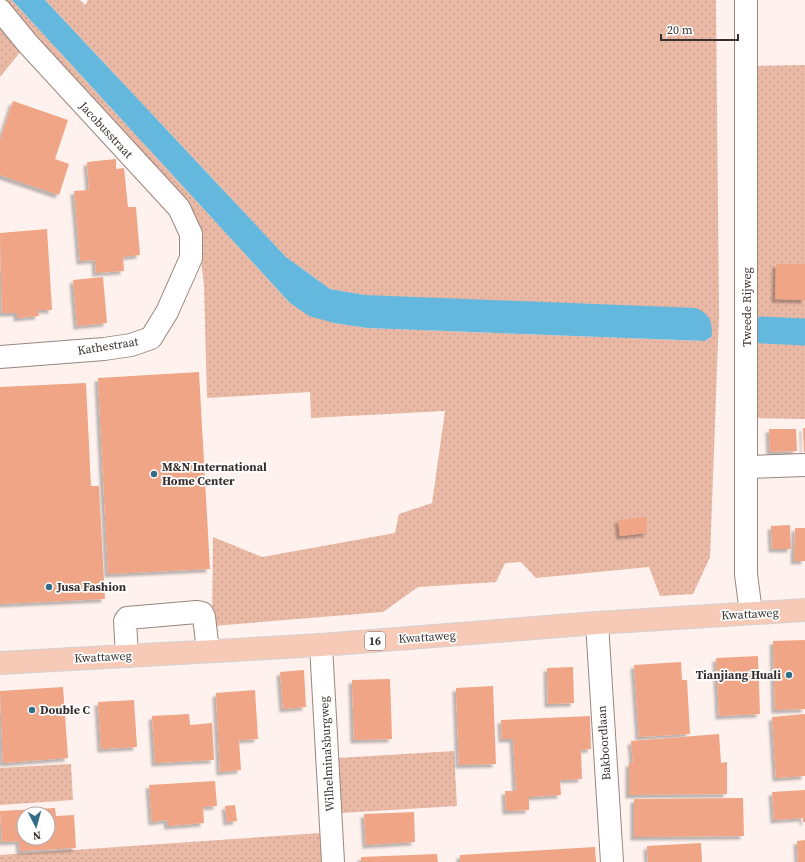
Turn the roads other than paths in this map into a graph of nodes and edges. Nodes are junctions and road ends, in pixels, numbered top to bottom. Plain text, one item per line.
1 (746, 0) edge
2 (0, 10) edge
3 (191, 258) joint
4 (0, 357) edge
5 (805, 465) edge
6 (747, 467) junction
7 (805, 610) edge
8 (751, 613) junction
9 (597, 624) junction
10 (321, 645) junction
11 (208, 651) junction
12 (127, 656) junction
13 (0, 663) edge
14 (333, 862) edge
15 (612, 862) edge

1 - 6 street, Tweede Rijweg
2 - 3 street, Jacobusstraat
3 - 4 street, Kathestraat
5 - 6 street
6 - 8 street, Tweede Rijweg
7 - 8 main road, Kwattaweg / 16
8 - 9 main road, Kwattaweg / 16
9 - 10 main road, Kwattaweg / 16
9 - 15 street, Bakboordlaan
10 - 11 main road, Kwattaweg / 16
10 - 14 street, Wilhelmina'sburgweg
11 - 12 main road, Kwattaweg / 16
11 - 12 street
12 - 13 main road, Kwattaweg / 16

